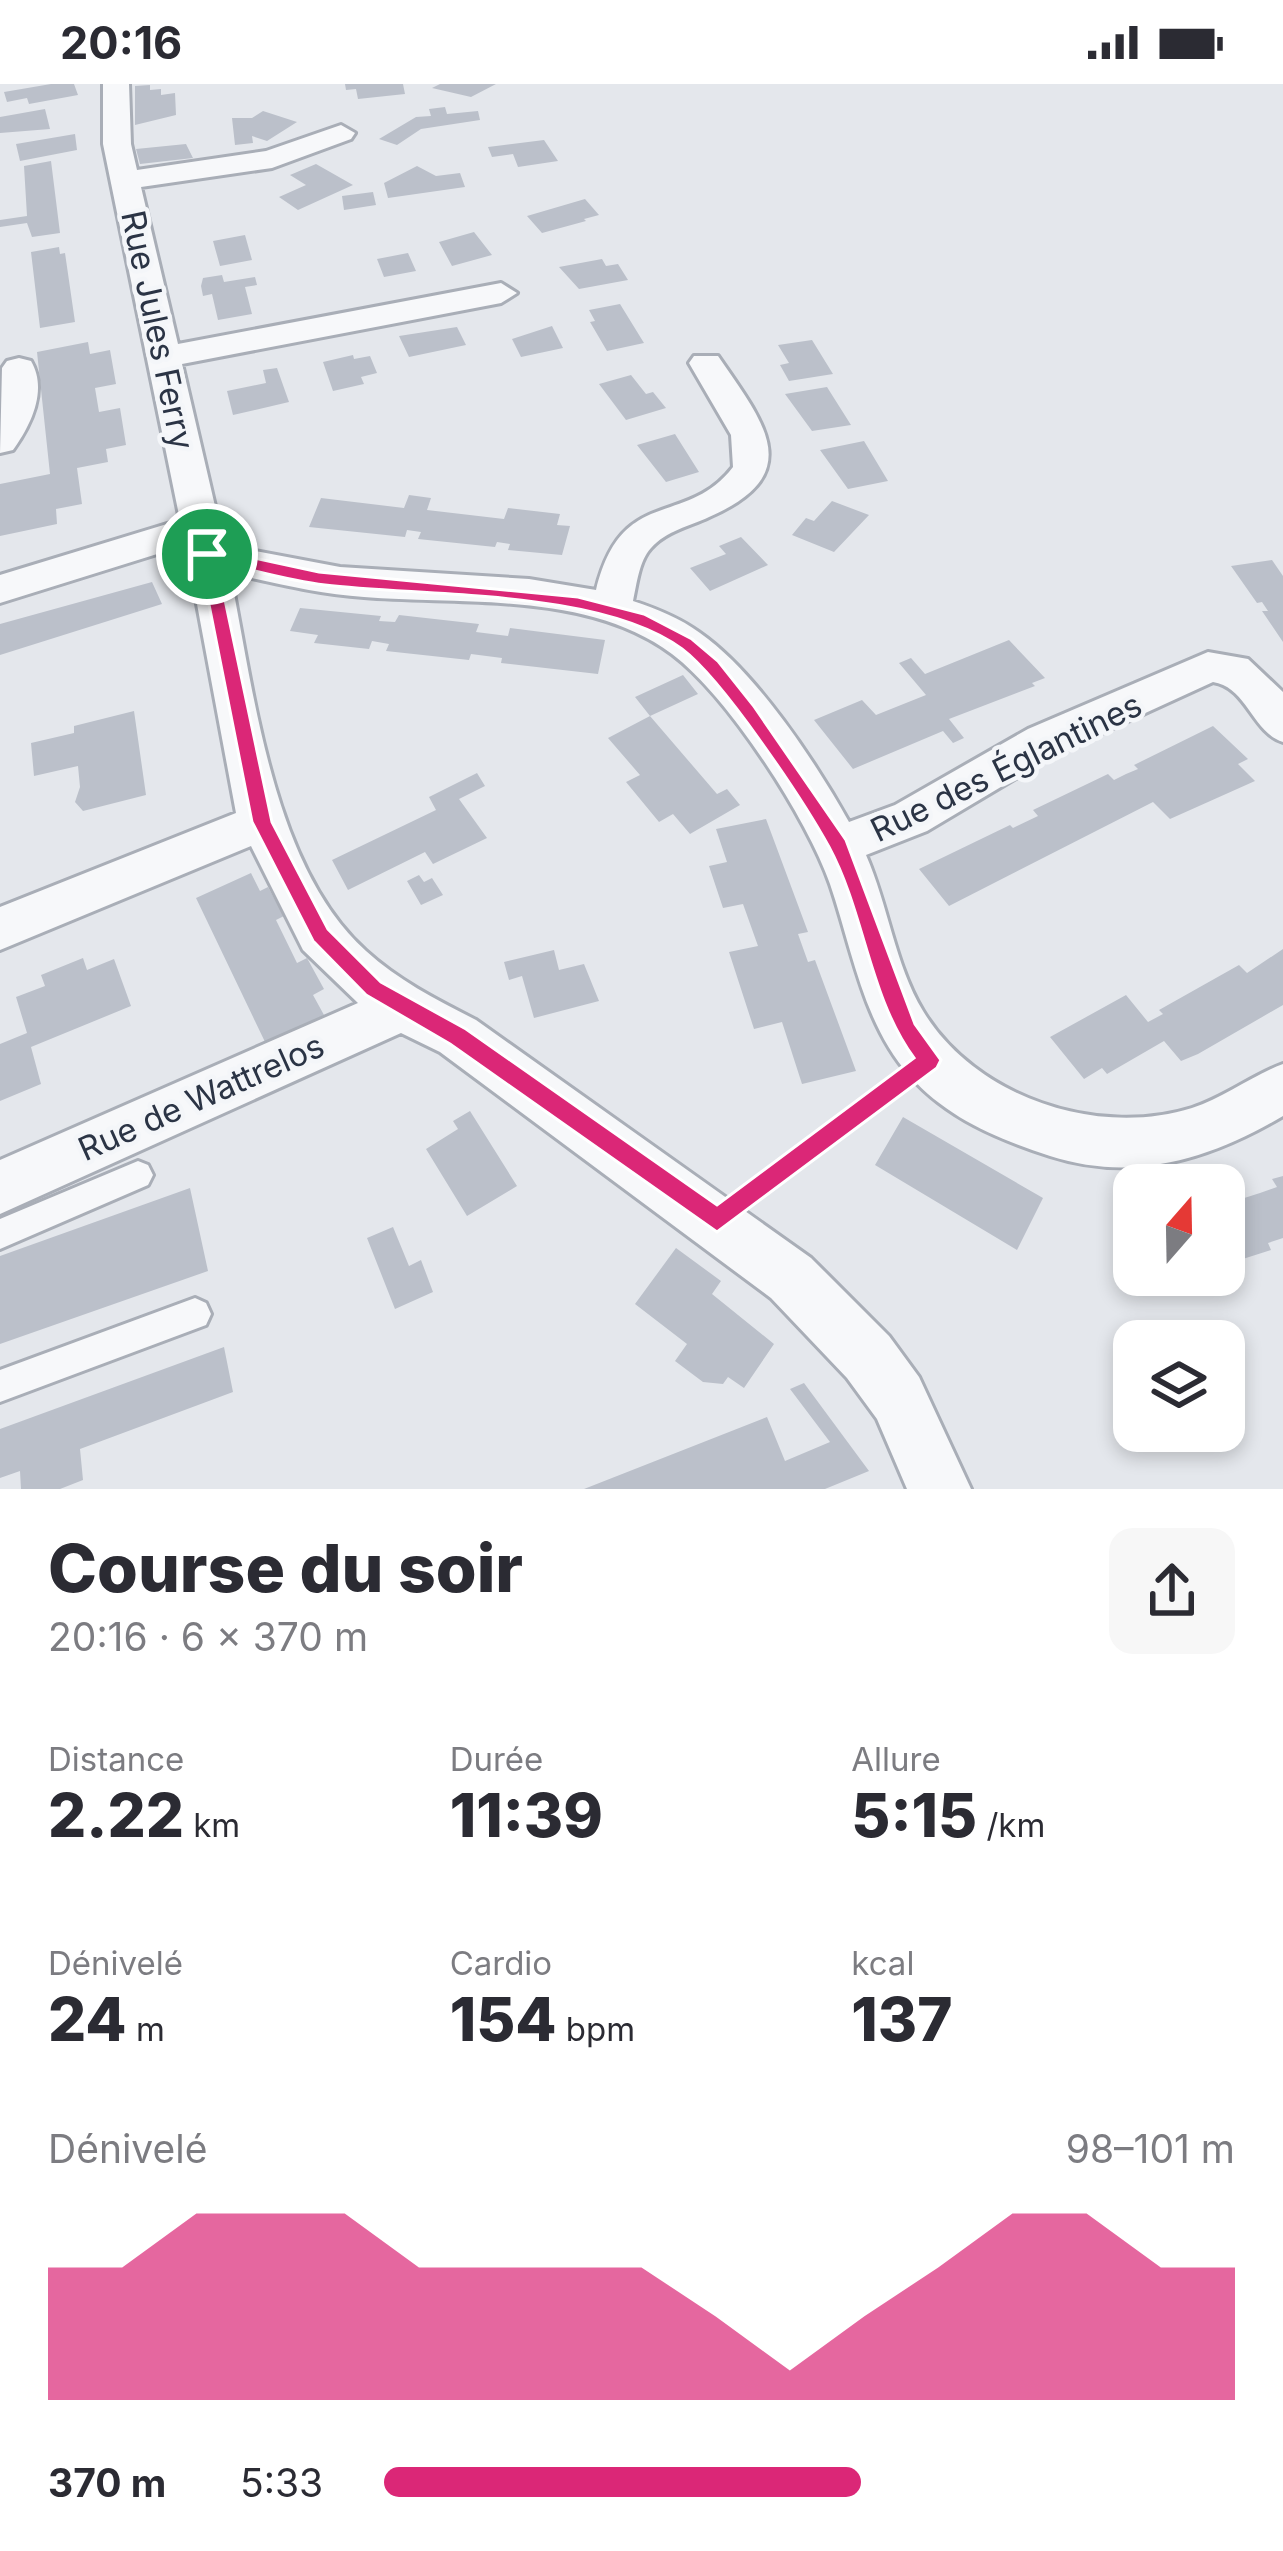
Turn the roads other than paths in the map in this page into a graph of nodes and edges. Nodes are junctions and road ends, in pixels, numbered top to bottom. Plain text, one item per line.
1 (116, 84) edge
2 (340, 133) dead end
3 (126, 180) junction
4 (500, 293) dead end
5 (164, 358) junction
6 (706, 363) dead end
7 (19, 368) dead end
8 (0, 442) edge
9 (204, 540) junction
10 (0, 589) edge
11 (611, 610) junction
12 (1283, 725) edge
13 (262, 822) junction
14 (838, 846) junction
15 (0, 929) edge
16 (402, 1007) junction
17 (1283, 1088) edge
18 (138, 1174) dead end
19 (0, 1187) edge
20 (0, 1234) edge
21 (195, 1313) dead end
22 (0, 1386) edge
23 (939, 1489) edge

1 - 3 street, Rue Jules Ferry
2 - 3 street
3 - 5 street, Rue Jules Ferry
4 - 5 street
5 - 9 street, Rue Jules Ferry
6 - 11 street
7 - 8 street
9 - 10 street
9 - 11 street
9 - 13 street, Rue Jules Ferry
11 - 14 street
12 - 14 street, Rue des Églantines
13 - 15 street
13 - 16 street, Rue Jules Ferry
14 - 17 street
16 - 19 street, Rue de Wattrelos
16 - 23 street, Rue Jules Ferry
18 - 20 lane
21 - 22 lane

